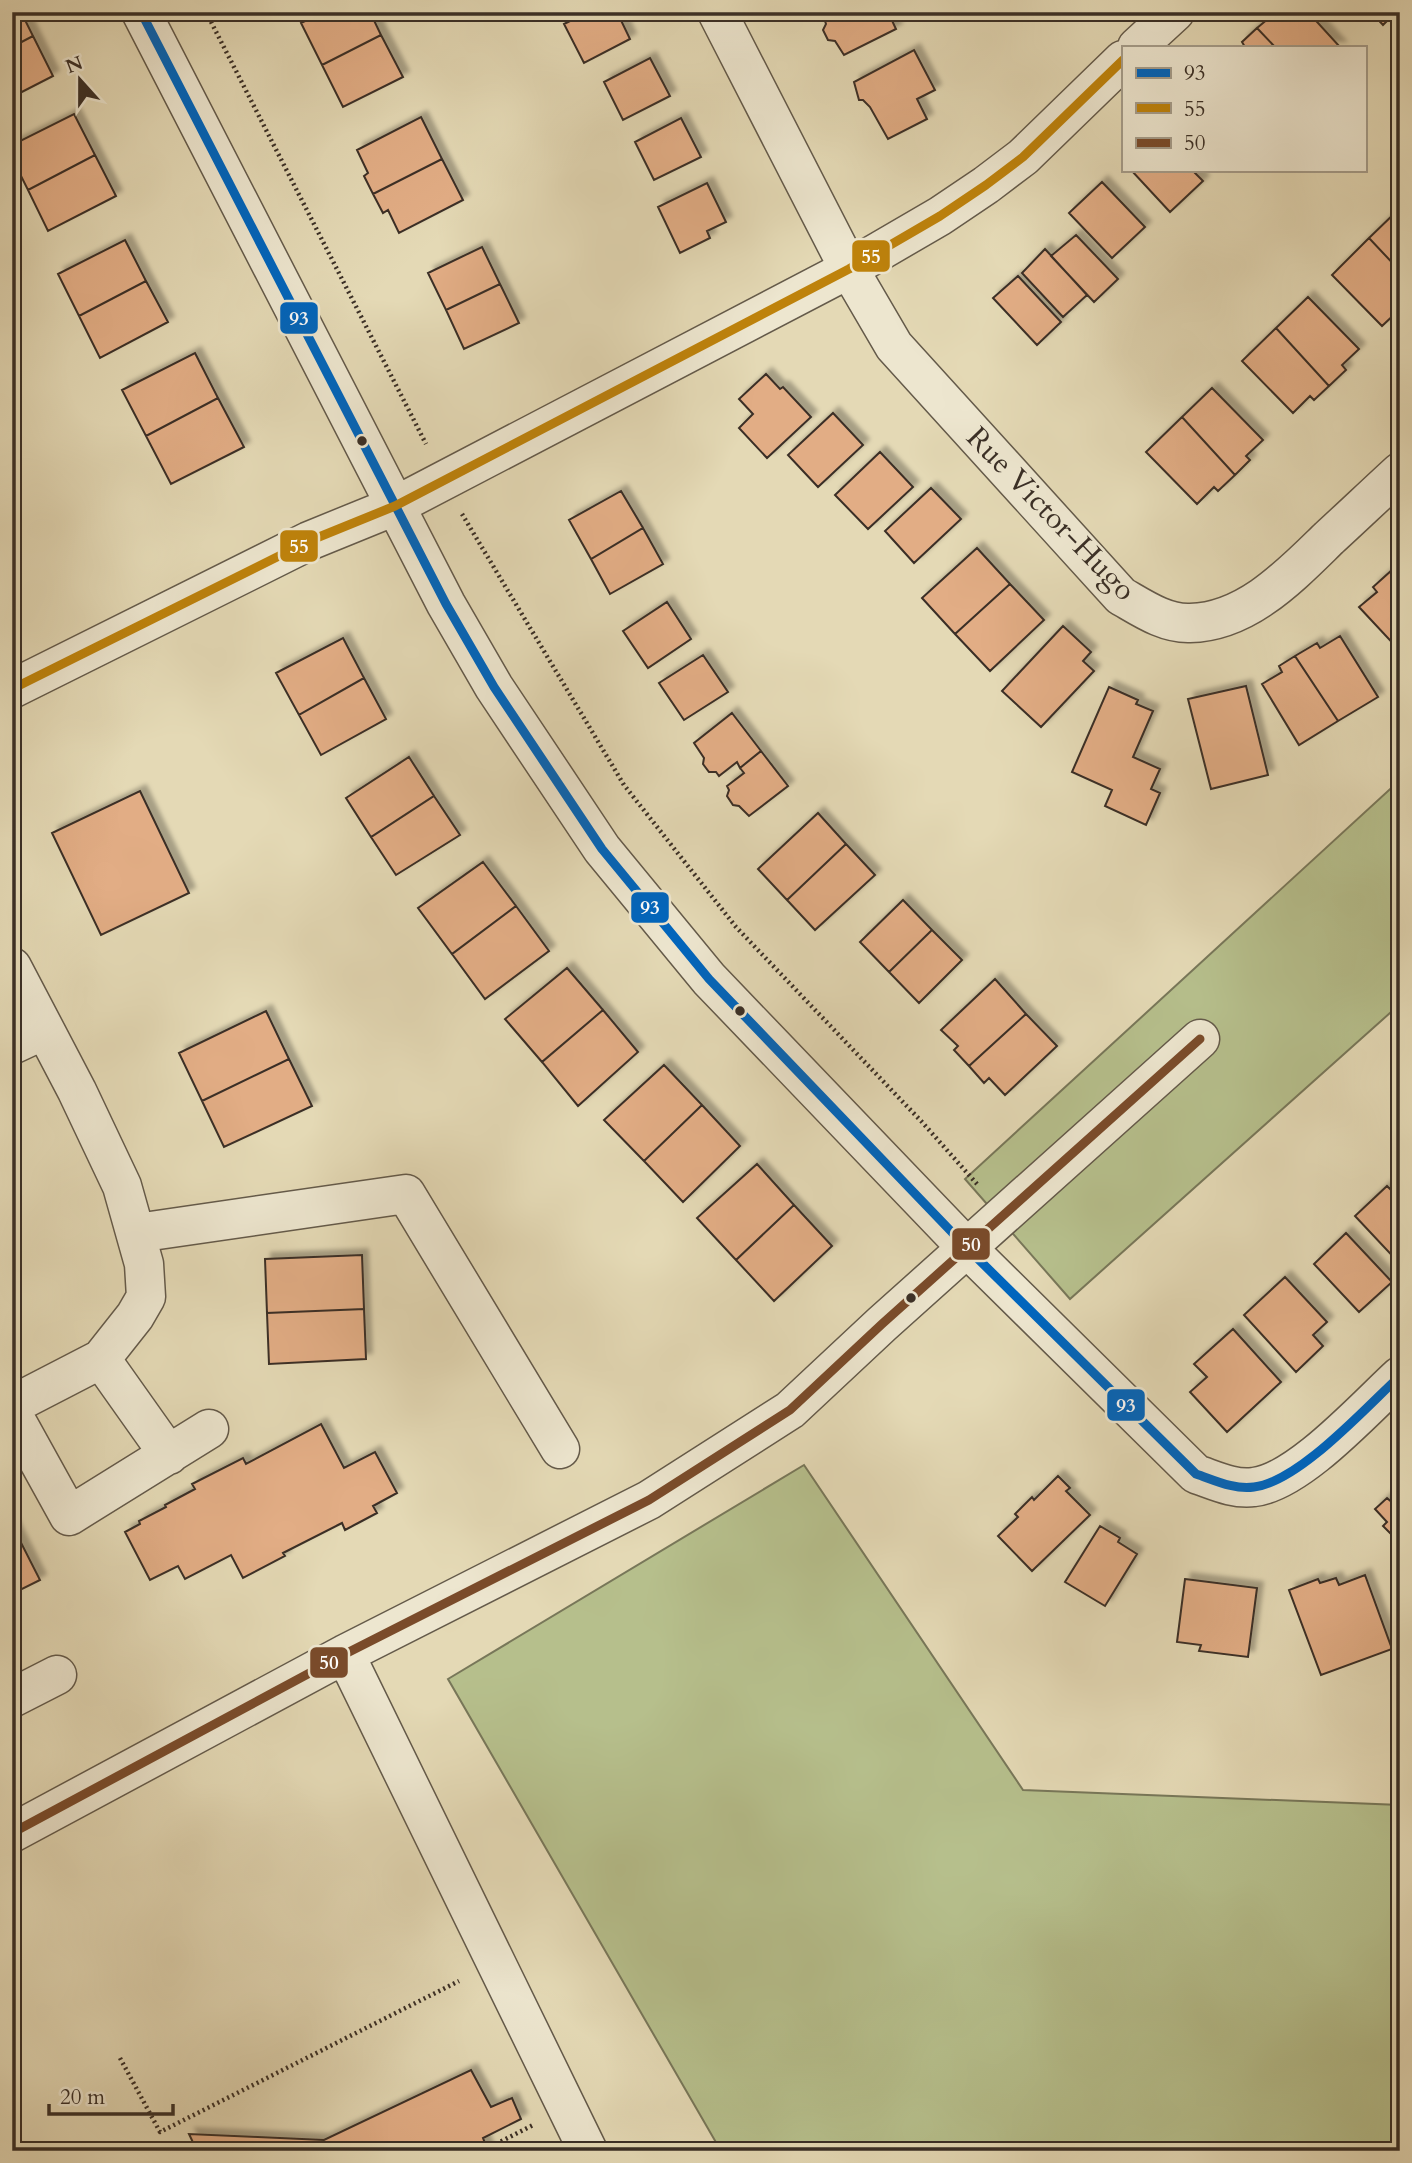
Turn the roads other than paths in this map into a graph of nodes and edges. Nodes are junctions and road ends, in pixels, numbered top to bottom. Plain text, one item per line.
1 (141, 12) edge
2 (717, 12) edge
3 (1175, 12) edge
4 (1138, 46) edge
5 (1122, 61) edge
6 (849, 270) junction
7 (1400, 472) edge
8 (395, 506) junction
9 (12, 688) edge
10 (12, 967) edge
11 (28, 1037) edge
12 (1200, 1039) dead end
13 (137, 1233) junction
14 (968, 1249) junction
15 (101, 1359) junction
16 (1400, 1376) edge
17 (12, 1405) edge
18 (12, 1413) edge
19 (209, 1429) dead end
20 (560, 1449) dead end
21 (169, 1455) junction
22 (345, 1654) junction
23 (57, 1675) dead end
24 (12, 1698) edge
25 (12, 1833) edge
26 (587, 2151) edge

1 - 8 street
2 - 6 street, Rue Victor-Hugo
3 - 4 street
5 - 6 street
6 - 7 street, Rue Victor-Hugo
6 - 8 street
8 - 9 street
8 - 14 street
10 - 11 street
11 - 13 street
12 - 14 street
13 - 15 street
13 - 20 street
14 - 16 street
14 - 22 street
15 - 17 street
15 - 21 street
18 - 21 street
19 - 21 street
22 - 25 street
22 - 26 street
23 - 24 street

